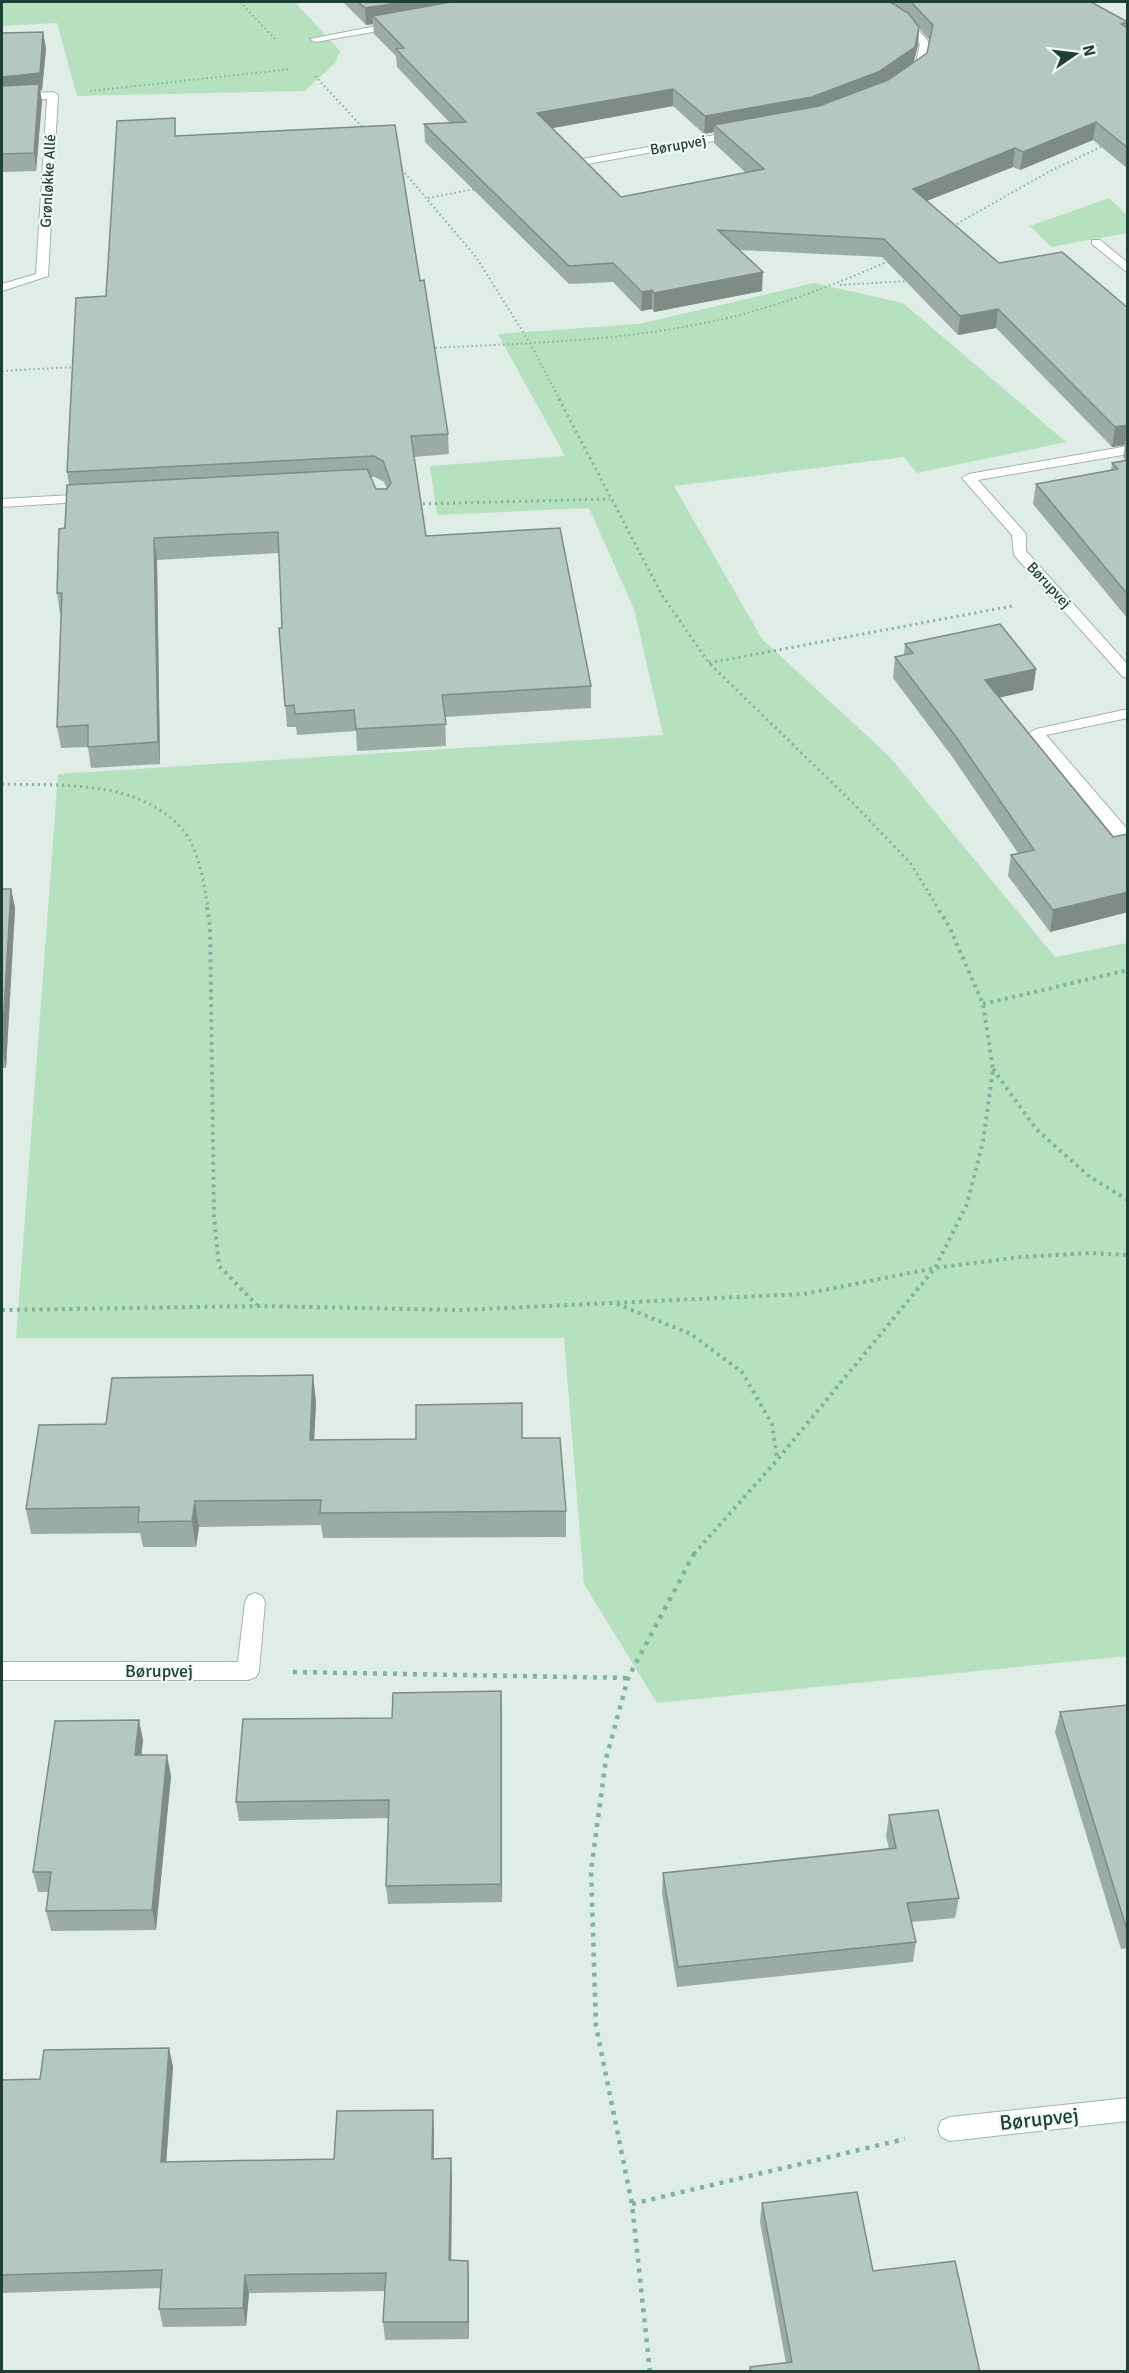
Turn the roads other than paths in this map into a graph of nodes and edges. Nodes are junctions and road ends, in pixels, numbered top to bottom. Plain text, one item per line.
1 (872, 2) edge
2 (406, 23) edge
3 (315, 39) dead end
4 (901, 81) edge
5 (2, 98) edge
6 (746, 132) edge
7 (582, 162) edge
8 (1096, 242) dead end
9 (1128, 270) edge
10 (2, 288) edge
11 (1128, 450) edge
12 (107, 497) edge
13 (2, 503) edge
14 (1128, 674) edge
15 (1128, 713) edge
16 (1128, 836) edge
17 (255, 1602) dead end
18 (2, 1671) edge
19 (1128, 2109) edge
20 (950, 2129) road end

1 - 4 street
2 - 3 street
5 - 10 street, Grønløkke Allé
6 - 7 street, Børupvej
8 - 9 street
11 - 14 street, Børupvej
12 - 13 street
15 - 16 street
17 - 18 street, Børupvej
19 - 20 street, Børupvej

